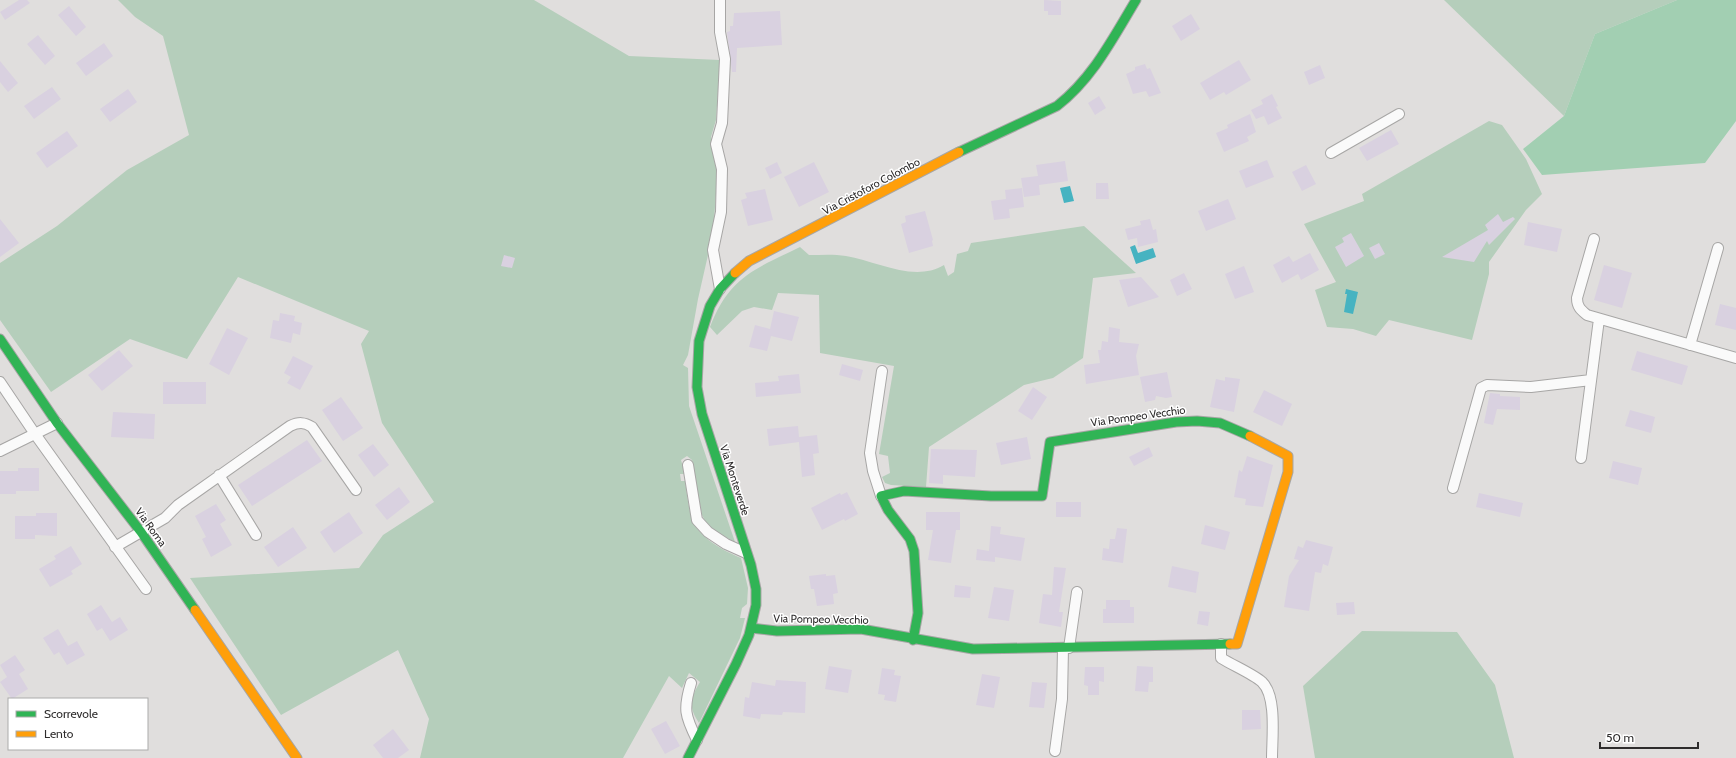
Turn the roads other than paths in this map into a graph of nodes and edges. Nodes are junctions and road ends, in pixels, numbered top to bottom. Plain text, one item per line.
1 (720, 0) edge
2 (1136, 0) edge
3 (1399, 114) dead end
4 (1331, 153) dead end
5 (1594, 239) dead end
6 (1718, 248) dead end
7 (720, 289) junction
8 (1599, 319) junction
9 (0, 339) edge
10 (1690, 345) junction
11 (1736, 358) edge
12 (882, 371) dead end
13 (1591, 380) junction
14 (0, 382) edge
15 (57, 423) junction
16 (35, 434) junction
17 (0, 451) edge
18 (1581, 458) dead end
19 (688, 465) dead end
20 (219, 475) junction
21 (1453, 488) dead end
22 (356, 490) dead end
23 (881, 496) junction
24 (141, 532) junction
25 (256, 535) dead end
26 (115, 547) junction
27 (746, 553) junction
28 (146, 589) dead end
29 (1077, 592) dead end
30 (751, 628) junction
31 (913, 640) junction
32 (1221, 644) junction
33 (1066, 648) junction
34 (691, 683) dead end
35 (278, 732) junction
36 (697, 740) junction
37 (1055, 751) dead end
38 (291, 758) edge
39 (297, 758) edge
40 (688, 758) edge
41 (1272, 758) edge

1 - 7 street
2 - 7 street, Via Cristoforo Colombo
3 - 4 street
5 - 8 street
6 - 10 street
7 - 27 street, Via Monteverde
8 - 10 street
8 - 13 street
9 - 15 street, Via Roma
10 - 11 street
12 - 23 street
13 - 18 street
13 - 21 street
14 - 16 street
15 - 16 street
15 - 24 street, Via Roma
16 - 17 street
16 - 26 street
19 - 27 street
20 - 22 street
20 - 24 street
20 - 25 street
23 - 31 street
23 - 32 street, Via Pompeo Vecchio
24 - 26 street
24 - 35 street, Via Roma
26 - 28 street
27 - 30 street, Via Monteverde
29 - 33 street
30 - 31 street, Via Pompeo Vecchio
30 - 36 street, Via Monteverde
31 - 33 street, Via Pompeo Vecchio
32 - 33 street, Via Pompeo Vecchio
32 - 41 street
33 - 37 street
34 - 36 street
35 - 38 street, Via Roma
35 - 39 street, Via Roma
36 - 40 street

